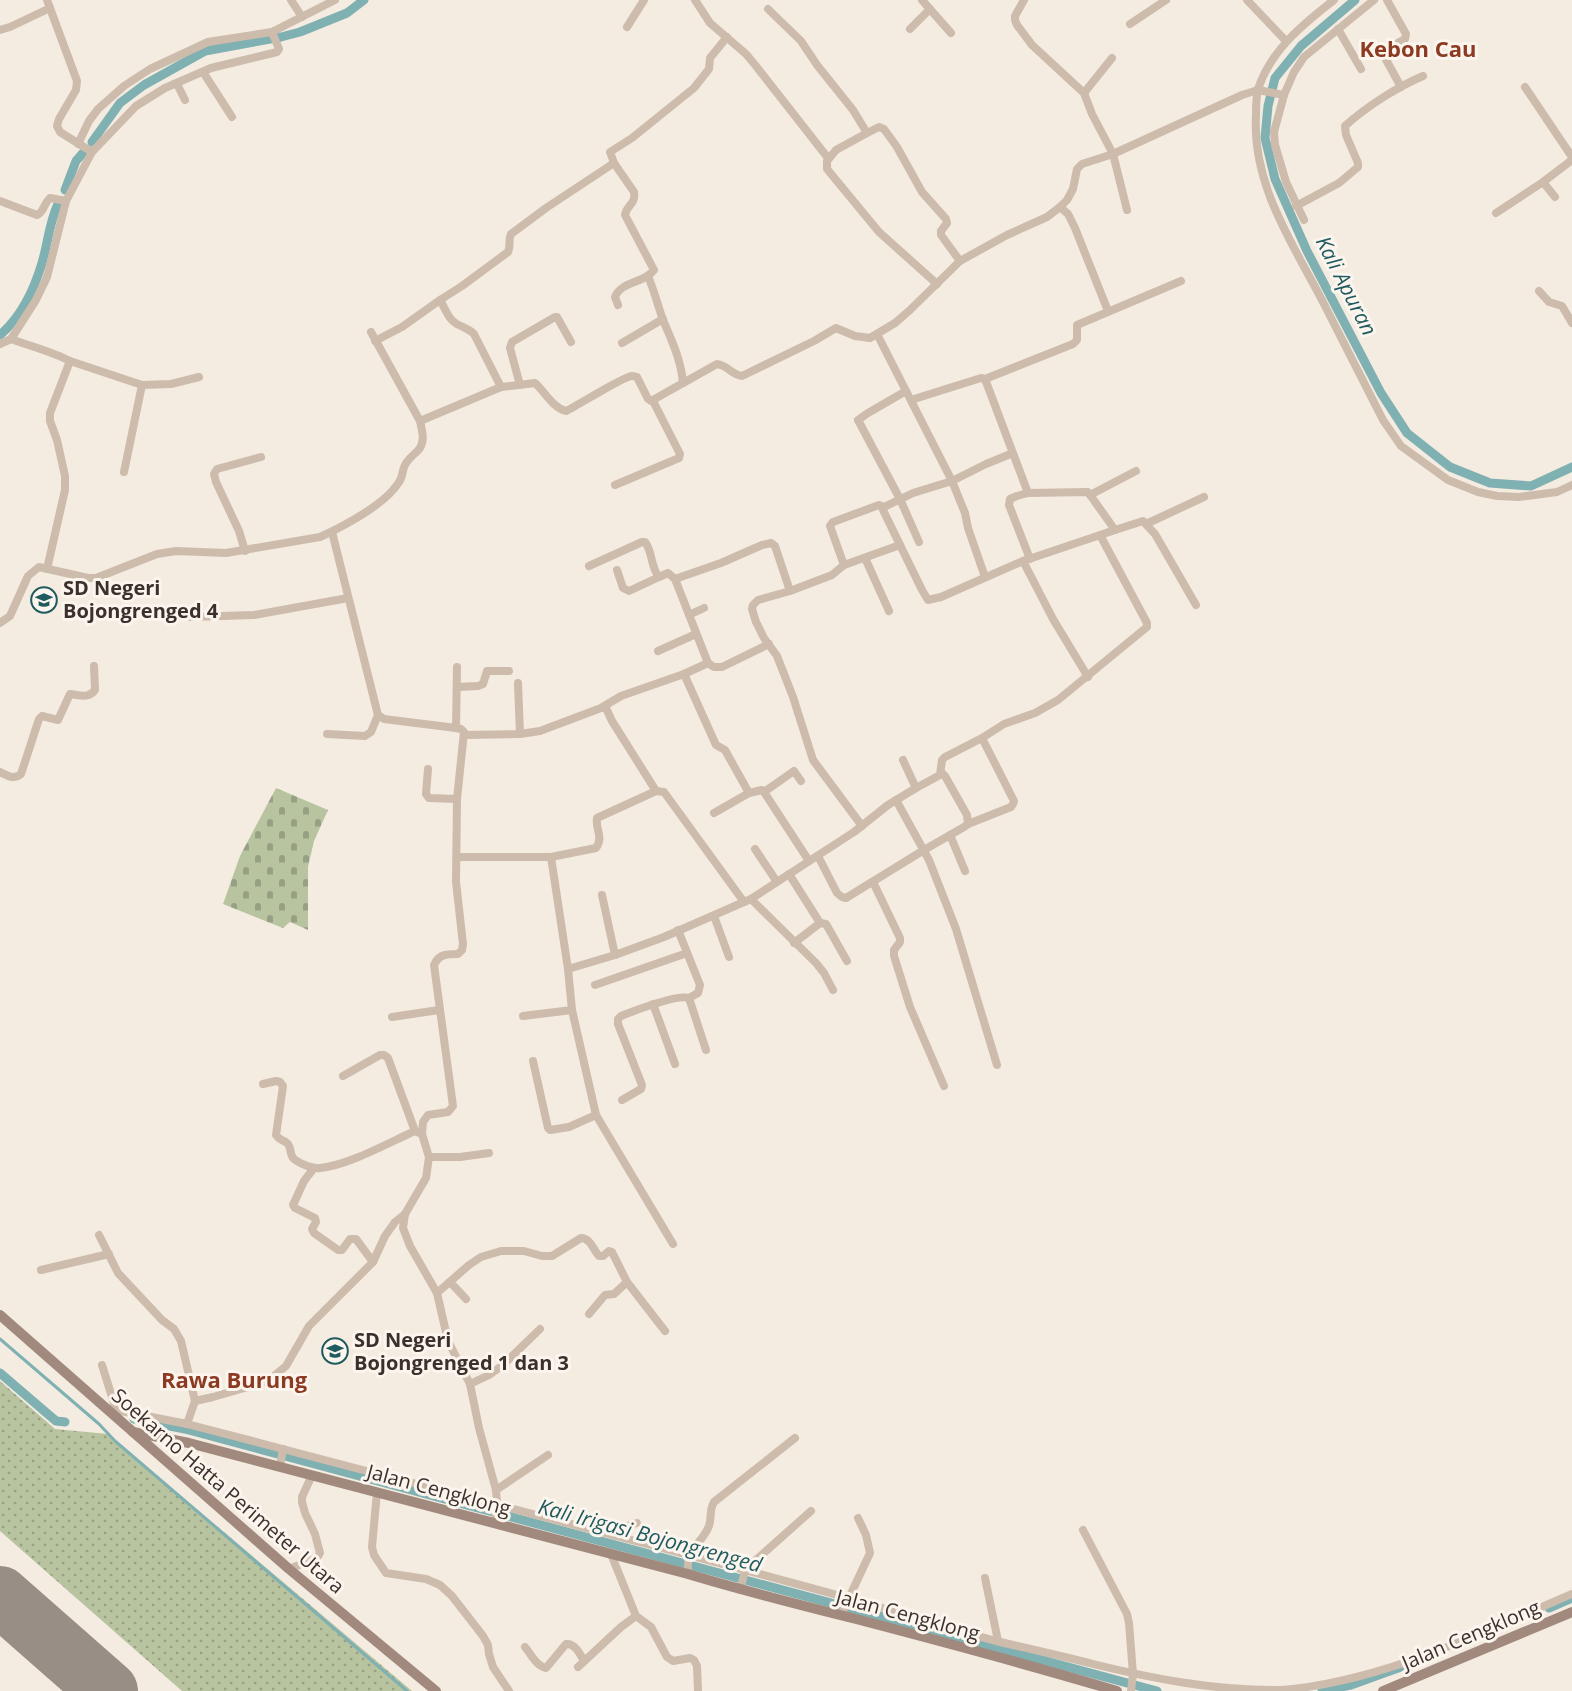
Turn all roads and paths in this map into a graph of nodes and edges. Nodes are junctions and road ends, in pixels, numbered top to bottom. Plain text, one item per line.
1 (291, 0) edge
2 (335, 0) edge
3 (644, 0) edge
4 (695, 0) edge
5 (922, 0) edge
6 (1024, 0) edge
7 (1166, 0) edge
8 (1247, 0) edge
9 (1334, 0) edge
10 (1374, 0) edge
11 (1387, 0) edge
12 (48, 4) edge
13 (768, 9) dead end
14 (930, 9) junction
15 (302, 17) junction
16 (1130, 24) dead end
17 (627, 27) dead end
18 (910, 29) dead end
19 (1338, 29) junction
20 (0, 30) edge
21 (951, 33) dead end
22 (272, 34) junction
23 (727, 37) junction
24 (1286, 41) junction
25 (1112, 58) dead end
26 (1361, 69) dead end
27 (203, 72) junction
28 (1423, 76) dead end
29 (177, 84) junction
30 (1401, 87) junction
31 (1525, 87) dead end
32 (1262, 91) junction
33 (1084, 93) junction
34 (1281, 95) junction
35 (185, 100) dead end
36 (232, 117) dead end
37 (867, 133) junction
38 (78, 144) junction
39 (92, 152) junction
40 (1113, 154) junction
41 (828, 158) junction
42 (1572, 158) edge
43 (614, 163) junction
44 (1543, 182) junction
45 (1555, 197) dead end
46 (0, 201) edge
47 (66, 201) junction
48 (1296, 206) junction
49 (1060, 207) junction
50 (1127, 210) dead end
51 (1496, 213) dead end
52 (1304, 220) dead end
53 (960, 261) junction
54 (648, 276) junction
55 (1181, 281) dead end
56 (937, 284) junction
57 (1539, 291) dead end
58 (440, 300) junction
59 (618, 305) dead end
60 (1108, 311) junction
61 (663, 319) junction
62 (1572, 323) edge
63 (371, 332) dead end
64 (877, 334) junction
65 (11, 339) junction
66 (375, 341) junction
67 (571, 342) dead end
68 (622, 343) dead end
69 (0, 345) edge
70 (70, 361) junction
71 (199, 377) dead end
72 (985, 379) junction
73 (683, 383) junction
74 (142, 385) junction
75 (520, 385) junction
76 (501, 387) junction
77 (906, 391) junction
78 (654, 400) junction
79 (911, 400) junction
80 (420, 421) junction
81 (1013, 453) junction
82 (261, 457) dead end
83 (1136, 471) dead end
84 (124, 472) dead end
85 (952, 481) junction
86 (1572, 485) edge
87 (615, 486) dead end
88 (1028, 493) junction
89 (1090, 495) junction
90 (1204, 497) dead end
91 (900, 499) junction
92 (884, 507) junction
93 (1146, 524) junction
94 (1115, 530) junction
95 (332, 532) junction
96 (1100, 535) junction
97 (919, 542) dead end
98 (900, 545) junction
99 (245, 551) junction
100 (865, 558) junction
101 (1026, 560) junction
102 (844, 565) junction
103 (590, 566) dead end
104 (46, 569) junction
105 (616, 570) dead end
106 (659, 577) junction
107 (985, 577) junction
108 (675, 579) junction
109 (790, 591) junction
110 (348, 598) junction
111 (1196, 605) dead end
112 (704, 608) dead end
113 (889, 611) dead end
114 (689, 615) junction
115 (190, 617) dead end
116 (0, 623) edge
117 (696, 634) junction
118 (769, 644) junction
119 (658, 651) dead end
120 (708, 663) junction
121 (94, 666) dead end
122 (457, 667) dead end
123 (509, 670) dead end
124 (684, 674) junction
125 (1088, 677) junction
126 (518, 683) dead end
127 (457, 687) junction
128 (605, 706) junction
129 (378, 715) junction
130 (456, 728) junction
131 (327, 734) dead end
132 (520, 734) junction
133 (464, 735) junction
134 (982, 738) junction
135 (903, 760) dead end
136 (428, 769) dead end
137 (0, 771) edge
138 (942, 773) junction
139 (801, 781) dead end
140 (916, 788) junction
141 (656, 791) junction
142 (764, 792) junction
143 (749, 793) junction
144 (457, 799) junction
145 (896, 800) junction
146 (714, 813) dead end
147 (968, 824) junction
148 (862, 826) junction
149 (950, 835) junction
150 (755, 849) dead end
151 (924, 850) junction
152 (818, 856) junction
153 (457, 857) junction
154 (551, 857) junction
155 (809, 861) junction
156 (965, 871) dead end
157 (789, 874) junction
158 (777, 882) junction
159 (873, 882) junction
160 (602, 895) dead end
161 (747, 901) junction
162 (714, 916) junction
163 (820, 923) junction
164 (678, 930) junction
165 (794, 942) junction
166 (687, 953) junction
167 (615, 955) junction
168 (729, 957) dead end
169 (847, 961) dead end
170 (568, 969) junction
171 (595, 985) dead end
172 (833, 990) dead end
173 (688, 998) junction
174 (653, 1004) junction
175 (572, 1010) junction
176 (439, 1011) junction
177 (523, 1016) dead end
178 (392, 1017) dead end
179 (706, 1050) dead end
180 (533, 1061) dead end
181 (675, 1064) dead end
182 (997, 1065) dead end
183 (343, 1076) dead end
184 (262, 1084) dead end
185 (944, 1086) dead end
186 (622, 1100) dead end
187 (596, 1114) junction
188 (419, 1133) junction
189 (489, 1153) dead end
190 (429, 1157) junction
191 (314, 1168) junction
192 (405, 1214) junction
193 (99, 1235) dead end
194 (674, 1244) dead end
195 (109, 1254) junction
196 (373, 1262) junction
197 (41, 1270) dead end
198 (450, 1282) junction
199 (627, 1282) junction
200 (437, 1293) junction
201 (466, 1299) dead end
202 (589, 1314) dead end
203 (0, 1315) edge
204 (540, 1329) dead end
205 (665, 1332) dead end
206 (102, 1365) dead end
207 (470, 1384) junction
208 (195, 1401) junction
209 (114, 1412) junction
210 (187, 1424) junction
211 (133, 1432) junction
212 (795, 1438) dead end
213 (283, 1451) junction
214 (548, 1455) dead end
215 (280, 1464) junction
216 (312, 1475) junction
217 (496, 1490) junction
218 (377, 1492) junction
219 (497, 1506) junction
220 (811, 1511) dead end
221 (858, 1518) dead end
222 (495, 1521) junction
223 (637, 1523) dead end
224 (1083, 1530) dead end
225 (616, 1536) junction
226 (611, 1554) junction
227 (688, 1558) junction
228 (289, 1569) junction
229 (745, 1572) junction
230 (688, 1573) junction
231 (985, 1578) dead end
232 (740, 1588) junction
233 (1572, 1594) edge
234 (847, 1600) junction
235 (1572, 1612) edge
236 (841, 1614) junction
237 (636, 1616) junction
238 (975, 1636) junction
239 (998, 1641) junction
240 (525, 1647) dead end
241 (971, 1649) junction
242 (1132, 1684) edge
243 (1396, 1688) edge
244 (436, 1691) edge
245 (509, 1691) edge
246 (698, 1691) edge
247 (1117, 1691) edge
248 (1383, 1691) edge

1 - 15 street
2 - 15 street
3 - 17 street
4 - 23 street
5 - 14 street
6 - 33 street
7 - 16 street
8 - 24 street
9 - 24 street
10 - 19 street
11 - 30 street
12 - 20 street
12 - 38 street
13 - 37 street
14 - 18 street
14 - 21 street
15 - 22 street
19 - 26 street
19 - 34 street
22 - 27 street
22 - 38 street
23 - 41 street
23 - 43 street
24 - 32 street
25 - 33 street
27 - 29 street
27 - 36 street
28 - 30 street
29 - 35 street
29 - 39 street
30 - 48 street
31 - 42 street
32 - 34 street
32 - 40 street
32 - 86 street
33 - 40 street
34 - 48 street
37 - 41 street
37 - 53 street
38 - 39 street
39 - 47 street
40 - 49 street
40 - 50 street
41 - 56 street
42 - 44 street
43 - 54 street
43 - 58 street
44 - 45 street
44 - 51 street
46 - 47 street
47 - 65 street
48 - 52 street
49 - 53 street
49 - 60 street
53 - 56 street
54 - 59 street
54 - 61 street
55 - 60 street
56 - 64 street
57 - 62 street
58 - 66 street
58 - 76 street
60 - 72 street
61 - 68 street
61 - 73 street
63 - 66 street
64 - 73 street
64 - 77 street
65 - 69 street
65 - 70 street
66 - 80 street
67 - 75 street
70 - 74 street
70 - 104 street
71 - 74 street
72 - 79 street
72 - 81 street
73 - 78 street
74 - 84 street
75 - 76 street
75 - 78 street
76 - 80 street
77 - 79 street
77 - 91 street
78 - 87 street
79 - 85 street
80 - 95 street
81 - 85 street
81 - 88 street
82 - 99 street
83 - 89 street
85 - 91 street
85 - 107 street
88 - 89 street
88 - 101 street
89 - 94 street
90 - 93 street
91 - 92 street
91 - 97 street
92 - 98 street
92 - 102 street
93 - 94 street
93 - 111 street
94 - 96 street
95 - 99 street
95 - 110 street
96 - 101 street
96 - 125 street
98 - 100 street
98 - 107 street
99 - 104 street
100 - 102 street
100 - 113 street
101 - 107 street
101 - 125 street
102 - 109 street
103 - 106 street
104 - 116 street
105 - 106 street
106 - 108 street
108 - 109 street
108 - 114 street
109 - 118 street
110 - 115 street
110 - 129 street
112 - 114 street
114 - 117 street
117 - 119 street
117 - 120 street
118 - 120 street
118 - 148 street
120 - 124 street
121 - 137 street
122 - 127 street
123 - 127 street
124 - 128 street
124 - 143 street
125 - 134 street
126 - 132 street
127 - 130 street
128 - 132 street
128 - 141 street
129 - 130 street
129 - 131 street
130 - 133 street
132 - 133 street
133 - 144 street
134 - 138 street
134 - 147 street
135 - 140 street
136 - 144 street
138 - 140 street
138 - 147 street
139 - 142 street
140 - 145 street
141 - 154 street
141 - 161 street
142 - 143 street
142 - 155 street
143 - 146 street
144 - 153 street
145 - 148 street
145 - 151 street
147 - 149 street
148 - 152 street
149 - 151 street
149 - 156 street
150 - 158 street
151 - 159 street
151 - 182 street
152 - 155 street
152 - 159 street
153 - 154 street
153 - 176 street
154 - 170 street
155 - 157 street
157 - 158 street
157 - 163 street
158 - 161 street
159 - 185 street
160 - 167 street
161 - 162 street
161 - 165 street
162 - 164 street
162 - 168 street
163 - 165 street
163 - 169 street
164 - 166 street
164 - 167 street
165 - 172 street
166 - 171 street
166 - 173 street
167 - 170 street
170 - 175 street
173 - 174 street
173 - 179 street
174 - 181 street
174 - 186 street
175 - 177 street
175 - 187 street
176 - 178 street
176 - 188 street
180 - 187 street
183 - 188 street
184 - 191 street
187 - 194 street
188 - 190 street
188 - 191 street
189 - 190 street
190 - 192 street
191 - 196 street
192 - 196 street
192 - 200 street
193 - 195 street
195 - 197 street
195 - 208 street
196 - 208 street
198 - 199 street
198 - 200 street
198 - 201 street
199 - 202 street
199 - 205 street
200 - 207 street
203 - 209 main road, Soekarno Hatta Perimeter Utara
204 - 207 street
206 - 209 street
207 - 217 street
208 - 210 street
209 - 210 street
209 - 211 main road, Soekarno Hatta Perimeter Utara
210 - 213 street
211 - 215 main road, Jalan Cengklong
211 - 228 main road, Soekarno Hatta Perimeter Utara
212 - 227 street
213 - 215 street
213 - 219 street
214 - 217 street
215 - 216 main road, Jalan Cengklong
216 - 218 main road, Jalan Cengklong
216 - 228 street
217 - 219 street
218 - 222 main road, Jalan Cengklong
218 - 245 street
219 - 222 street
219 - 225 street
220 - 229 street
221 - 234 street
222 - 226 main road, Jalan Cengklong
223 - 225 street
224 - 242 street
225 - 227 street
226 - 230 main road, Jalan Cengklong
226 - 237 street
227 - 229 street
227 - 230 street
228 - 244 main road, Soekarno Hatta Perimeter Utara
229 - 232 street
229 - 234 street
230 - 232 main road, Jalan Cengklong
231 - 239 street
232 - 236 main road, Jalan Cengklong
233 - 242 street
234 - 236 street
234 - 238 street
235 - 243 main road, Jalan Cengklong
236 - 241 main road, Jalan Cengklong
237 - 240 street
237 - 246 street
238 - 239 street
238 - 241 street
239 - 242 street
241 - 247 main road, Jalan Cengklong
243 - 248 main road, Jalan Cengklong

